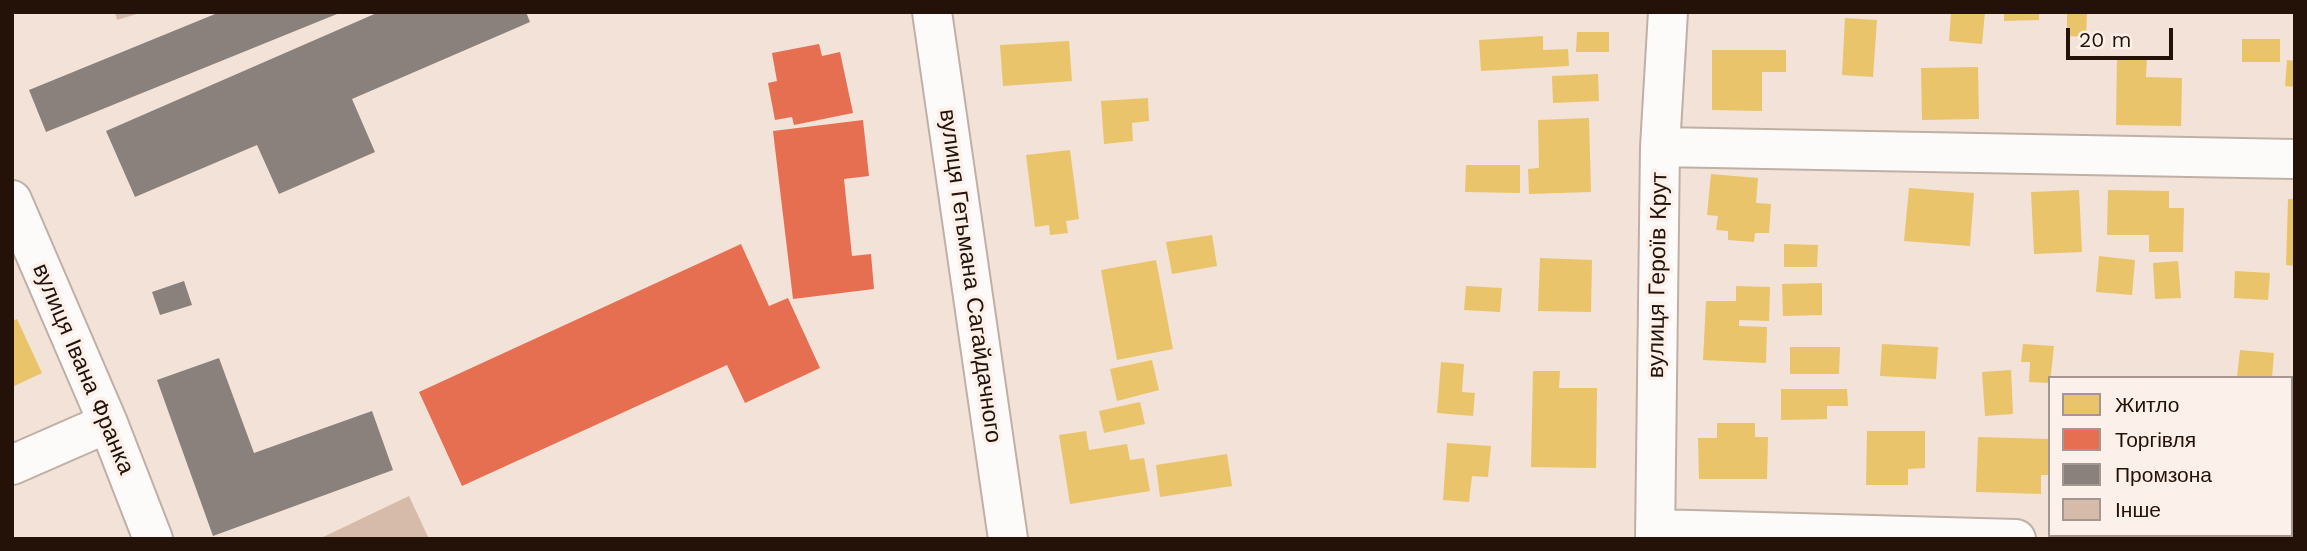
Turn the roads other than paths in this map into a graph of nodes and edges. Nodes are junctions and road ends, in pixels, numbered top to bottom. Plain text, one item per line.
1 (932, 12) edge
2 (1668, 12) edge
3 (1660, 147) junction
4 (2295, 159) edge
5 (12, 200) edge
6 (108, 423) junction
7 (12, 465) edge
8 (1655, 534) edge
9 (153, 539) edge
10 (1008, 539) edge
11 (2016, 539) edge

1 - 10 street, вулиця Гетьмана Сагайдачного
2 - 3 street, вулиця Героїв Крут
3 - 4 street
3 - 8 street, вулиця Героїв Крут
5 - 6 street, вулиця Івана Франка
6 - 7 street
6 - 9 street, вулиця Івана Франка
8 - 11 street

